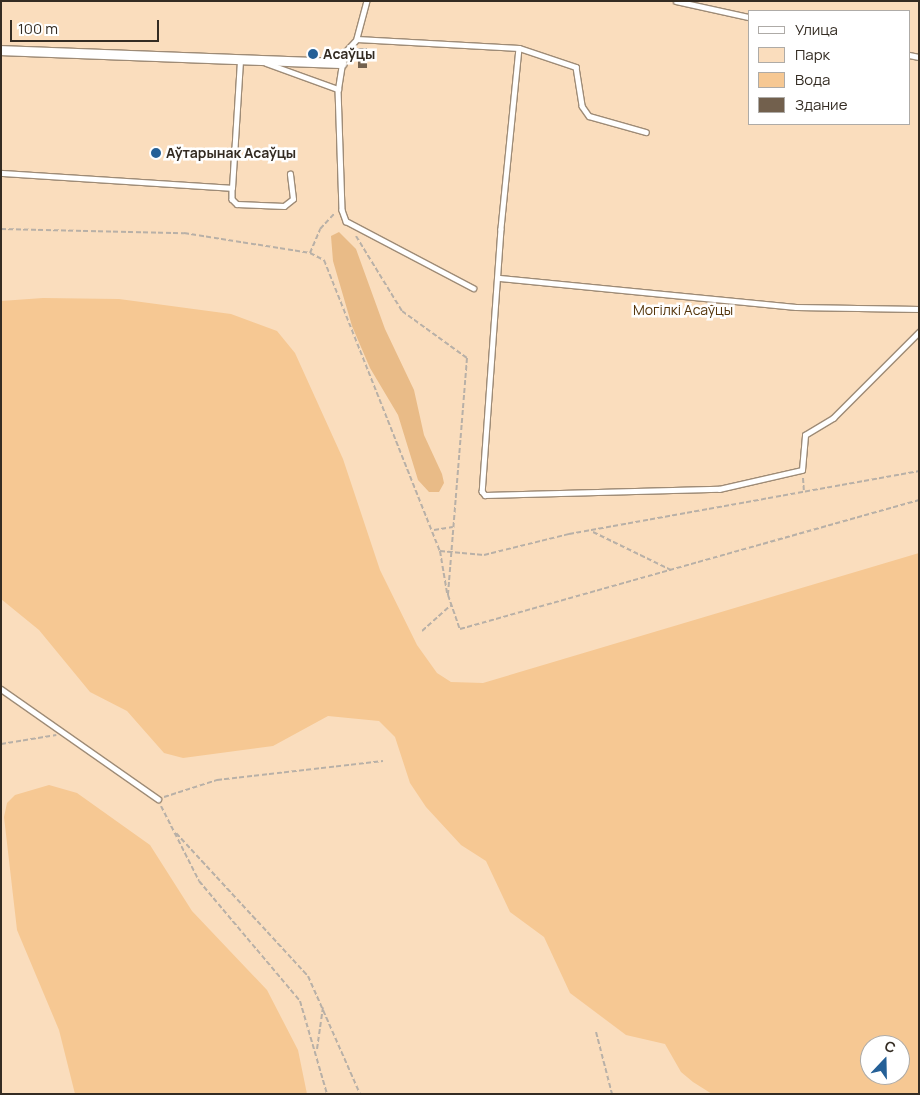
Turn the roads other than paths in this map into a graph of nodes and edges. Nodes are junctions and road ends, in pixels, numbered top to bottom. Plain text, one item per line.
1 (367, 1) edge
2 (676, 1) edge
3 (748, 17) edge
4 (357, 39) junction
5 (519, 48) junction
6 (1, 50) edge
7 (240, 60) junction
8 (258, 61) junction
9 (342, 63) junction
10 (338, 89) junction
11 (646, 132) dead end
12 (1, 174) edge
13 (290, 174) dead end
14 (232, 188) junction
15 (500, 278) junction
16 (473, 288) dead end
17 (919, 309) edge
18 (919, 332) edge
19 (1, 689) edge
20 (158, 798) road end

1 - 4 lane
2 - 3 lane
4 - 5 lane
4 - 9 lane
5 - 11 lane
5 - 15 lane
6 - 7 street
7 - 8 street
7 - 14 lane
8 - 9 street
8 - 10 lane
9 - 10 lane
10 - 16 lane
12 - 14 lane
13 - 14 lane
15 - 17 lane
15 - 18 lane
19 - 20 lane

